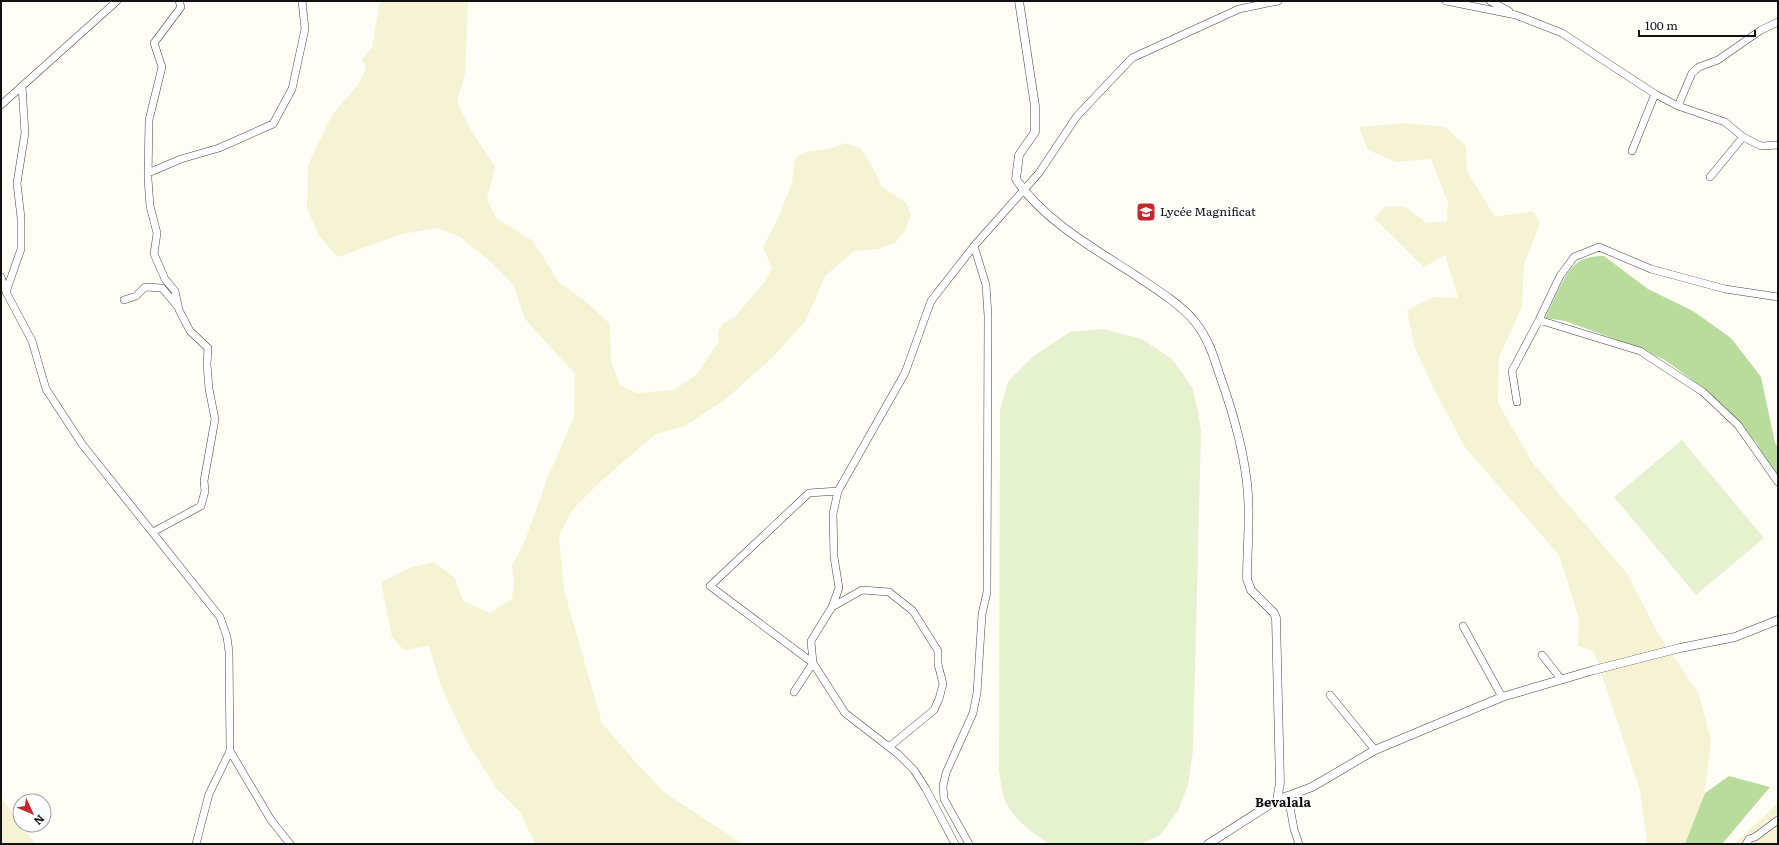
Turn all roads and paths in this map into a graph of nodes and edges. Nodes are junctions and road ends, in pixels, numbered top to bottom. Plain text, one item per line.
1 (117, 1) edge
2 (178, 1) edge
3 (302, 1) edge
4 (1019, 1) edge
5 (1278, 1) edge
6 (1446, 1) edge
7 (1490, 1) edge
8 (1516, 15) junction
9 (1778, 22) edge
10 (22, 86) junction
11 (1655, 94) junction
12 (1, 105) edge
13 (1678, 106) junction
14 (1743, 137) junction
15 (1778, 145) edge
16 (1632, 151) dead end
17 (148, 173) junction
18 (1710, 177) dead end
19 (1023, 189) junction
20 (974, 246) junction
21 (1, 277) edge
22 (6, 292) junction
23 (1778, 297) edge
24 (124, 300) dead end
25 (179, 310) junction
26 (1540, 320) junction
27 (1517, 402) dead end
28 (1778, 482) edge
29 (838, 491) junction
30 (153, 532) junction
31 (832, 607) junction
32 (1778, 620) edge
33 (1463, 626) dead end
34 (1542, 655) dead end
35 (814, 663) junction
36 (1560, 679) junction
37 (794, 692) dead end
38 (1330, 695) dead end
39 (1502, 697) junction
40 (888, 746) junction
41 (1375, 750) junction
42 (230, 751) junction
43 (1288, 797) junction
44 (1277, 800) junction
45 (1778, 820) edge
46 (196, 844) edge
47 (290, 844) edge
48 (955, 844) edge
49 (969, 844) edge
50 (1208, 844) edge
51 (1299, 844) edge
52 (1746, 844) edge

1 - 10 street
2 - 17 street
3 - 17 street
4 - 19 street
5 - 19 street
6 - 8 street
7 - 8 street
8 - 11 street
9 - 13 street
10 - 12 street
10 - 22 street
11 - 13 street
11 - 16 street
13 - 14 street
14 - 15 street
14 - 18 street
17 - 25 street
19 - 20 street
19 - 44 street
20 - 29 street
20 - 49 street
21 - 22 street
22 - 30 street
23 - 26 street
24 - 25 street
25 - 30 street
26 - 27 street
26 - 28 street
29 - 31 street
29 - 35 street
30 - 42 street
31 - 35 street
31 - 40 street
32 - 36 street
33 - 39 street
34 - 36 street
35 - 37 street
35 - 40 street
36 - 39 street
38 - 41 street
39 - 41 street
40 - 48 street
41 - 43 street
42 - 46 street
42 - 47 street
43 - 44 street
43 - 51 street
44 - 50 street
45 - 52 street

